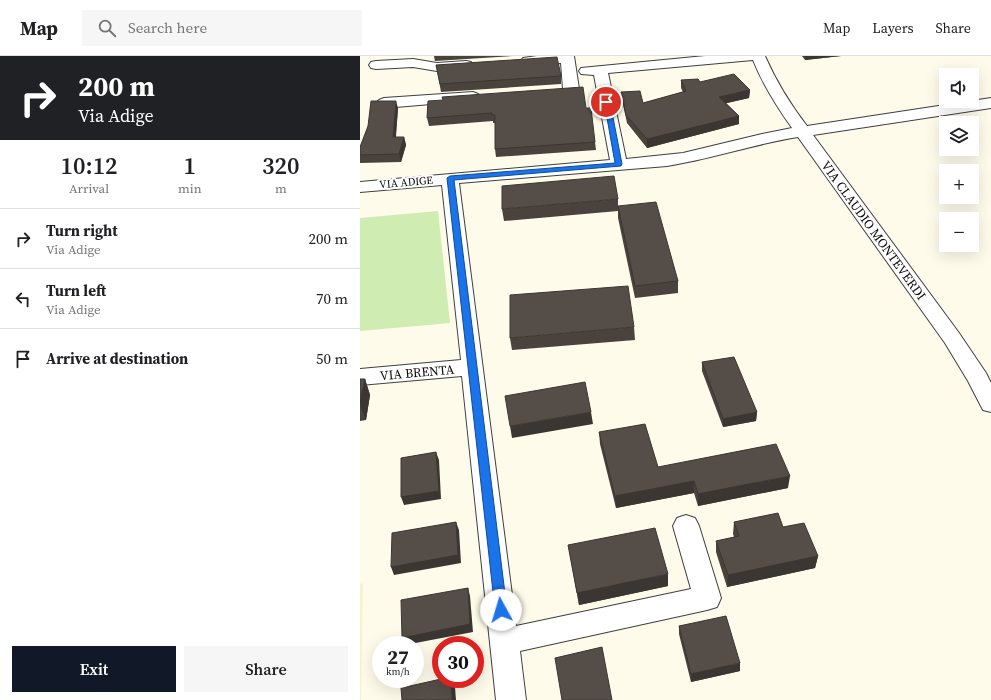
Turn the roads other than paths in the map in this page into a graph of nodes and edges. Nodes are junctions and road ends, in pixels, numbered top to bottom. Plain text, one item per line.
1 (514, 62) edge
2 (763, 62) edge
3 (483, 64) edge
4 (376, 65) dead end
5 (600, 70) junction
6 (570, 73) junction
7 (581, 89) junction
8 (490, 95) edge
9 (991, 102) edge
10 (384, 103) edge
11 (802, 131) junction
12 (619, 164) junction
13 (450, 178) junction
14 (360, 187) edge
15 (473, 367) junction
16 (360, 376) edge
17 (991, 404) edge
18 (686, 526) dead end
19 (505, 641) junction
20 (511, 700) edge

1 - 6 street
2 - 5 street
2 - 11 street, VIA CLAUDIO MONTEVERDI
3 - 4 street
5 - 6 street
5 - 7 street
6 - 7 street
7 - 12 street
8 - 10 street
9 - 11 street, VIA ADIGE
11 - 12 street, VIA ADIGE
11 - 17 street, VIA CLAUDIO MONTEVERDI
12 - 13 street, VIA ADIGE
13 - 14 street, VIA ADIGE
13 - 15 street
15 - 16 street, VIA BRENTA
15 - 19 street
18 - 19 street
19 - 20 street

